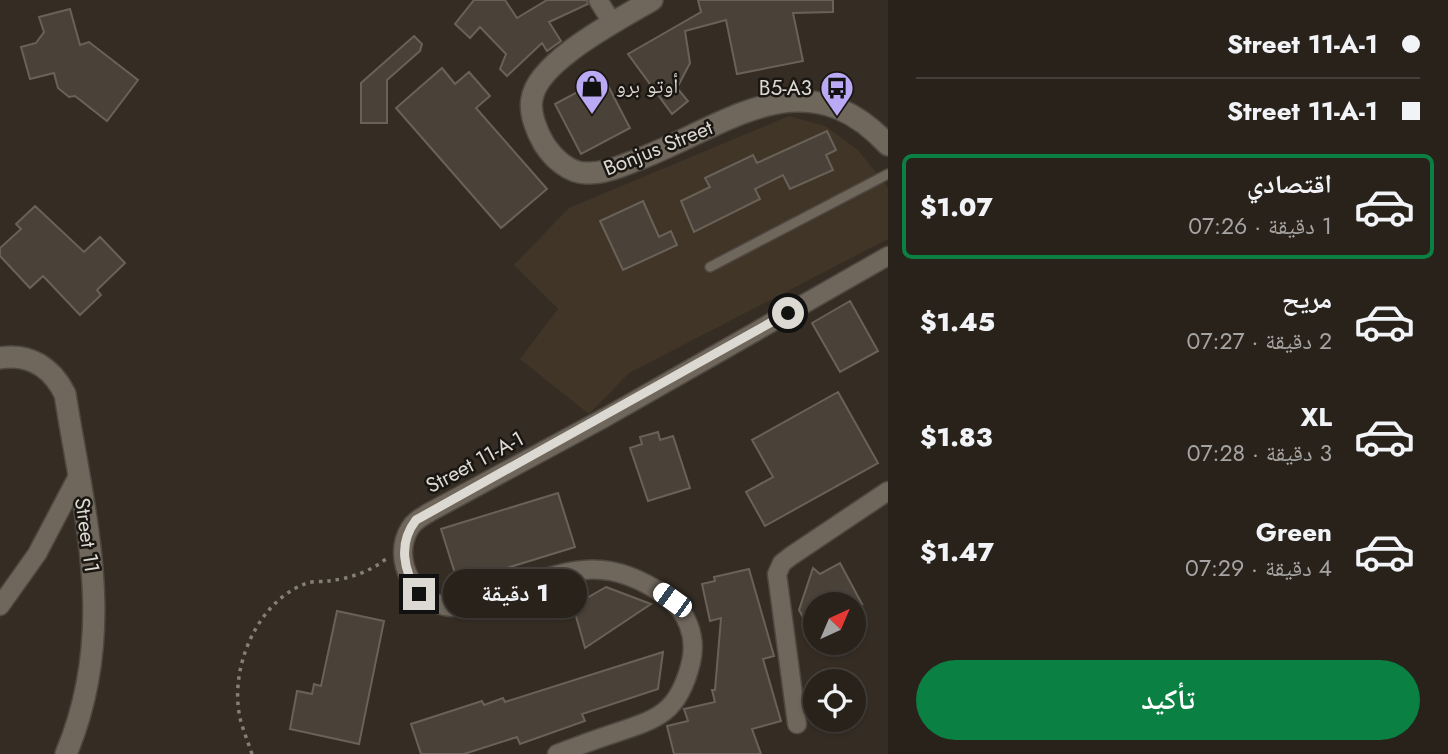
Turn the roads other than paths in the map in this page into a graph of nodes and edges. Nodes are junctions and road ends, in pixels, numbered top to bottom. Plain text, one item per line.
1 (598, 0) edge
2 (652, 0) edge
3 (613, 24) junction
4 (888, 145) edge
5 (888, 174) edge
6 (888, 256) edge
7 (710, 267) dead end
8 (0, 358) edge
9 (78, 476) junction
10 (888, 491) edge
11 (0, 606) edge
12 (797, 724) dead end
13 (66, 754) edge
14 (557, 754) edge

1 - 3 street
2 - 3 street, Bonjus Street
3 - 4 street, Bonjus Street
5 - 7 lane
6 - 14 street, Street 11-A-1
8 - 9 street, Street 11
9 - 11 street
9 - 13 street, Street 11
10 - 12 street

